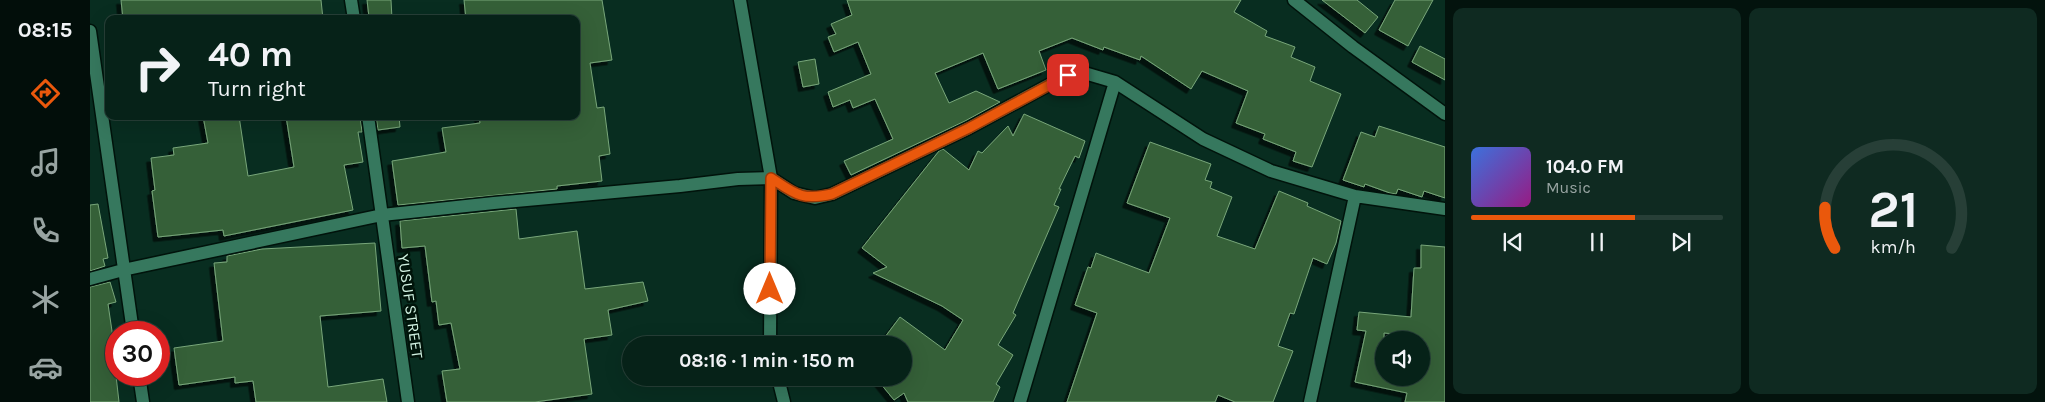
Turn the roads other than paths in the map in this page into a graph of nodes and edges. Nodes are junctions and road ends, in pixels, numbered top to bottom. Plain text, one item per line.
1 (351, 0) edge
2 (740, 0) edge
3 (1294, 0) edge
4 (353, 15) edge
5 (90, 31) edge
6 (1115, 82) junction
7 (1445, 114) edge
8 (369, 120) edge
9 (771, 178) junction
10 (1355, 196) junction
11 (1445, 208) edge
12 (382, 215) junction
13 (123, 270) junction
14 (90, 279) edge
15 (130, 321) edge
16 (770, 336) edge
17 (141, 386) edge
18 (780, 386) edge
19 (143, 402) edge
20 (408, 402) edge
21 (784, 402) edge
22 (1020, 402) edge
23 (1310, 402) edge

1 - 4 street
2 - 9 street
3 - 7 street
5 - 13 street
6 - 9 street
6 - 10 street
6 - 22 street
8 - 12 street, YUSUF STREET
9 - 12 street
9 - 16 street
10 - 11 street
10 - 23 street
12 - 13 street
12 - 20 street, YUSUF STREET
13 - 14 street
13 - 15 street
17 - 19 street
18 - 21 street

